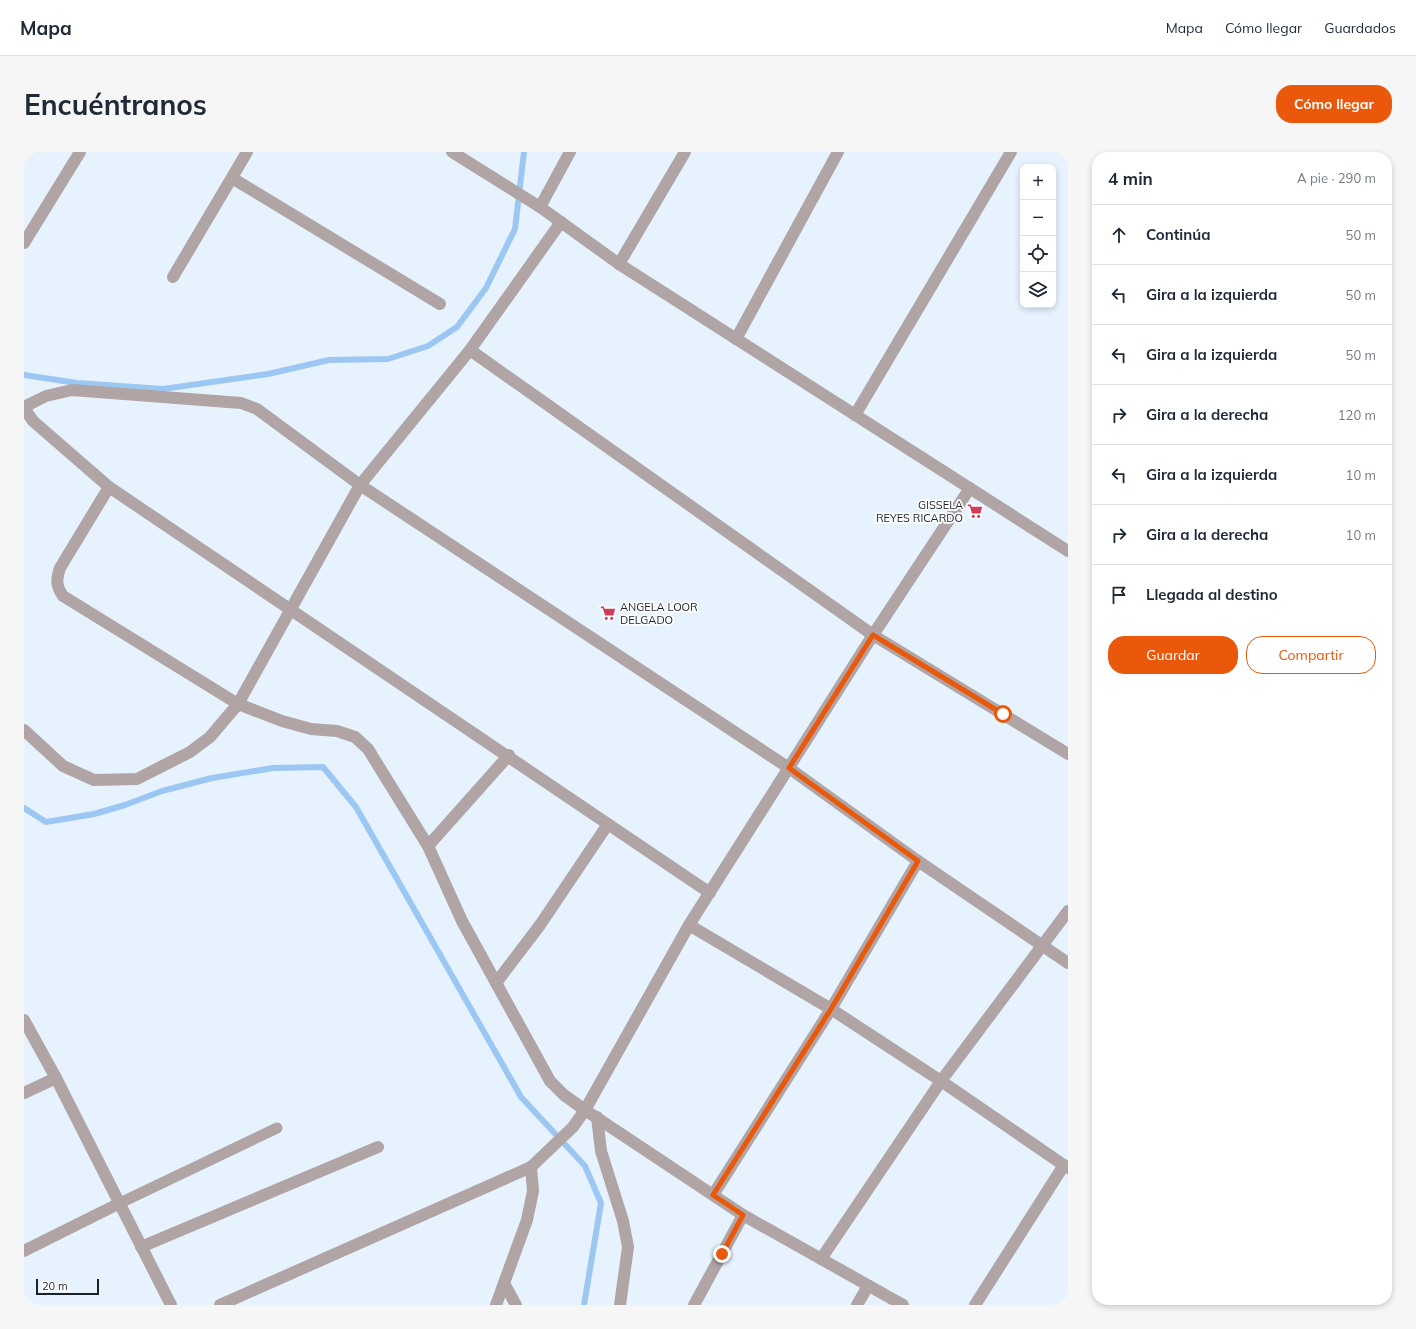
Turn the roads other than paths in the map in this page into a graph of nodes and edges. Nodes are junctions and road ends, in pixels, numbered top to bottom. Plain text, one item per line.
1 (80, 152) edge
2 (247, 152) edge
3 (452, 152) edge
4 (570, 152) edge
5 (685, 152) edge
6 (838, 152) edge
7 (1011, 152) edge
8 (232, 178) junction
9 (535, 204) junction
10 (561, 222) junction
11 (24, 243) edge
12 (619, 264) junction
13 (173, 278) dead end
14 (440, 304) dead end
15 (736, 339) junction
16 (470, 350) junction
17 (24, 408) edge
18 (855, 416) junction
19 (360, 485) junction
20 (109, 487) junction
21 (970, 488) junction
22 (1068, 551) edge
23 (292, 609) junction
24 (873, 635) junction
25 (238, 704) junction
26 (24, 730) edge
27 (1068, 754) edge
28 (509, 756) junction
29 (789, 768) junction
30 (608, 824) junction
31 (428, 846) junction
32 (918, 861) junction
33 (710, 893) junction
34 (1068, 911) edge
35 (689, 925) junction
36 (1043, 946) junction
37 (1068, 963) edge
38 (496, 983) junction
39 (831, 1009) junction
40 (24, 1020) edge
41 (56, 1078) junction
42 (941, 1081) junction
43 (24, 1093) edge
44 (585, 1110) junction
45 (597, 1117) junction
46 (276, 1128) dead end
47 (378, 1147) dead end
48 (531, 1167) junction
49 (1066, 1167) edge
50 (713, 1195) junction
51 (120, 1203) junction
52 (743, 1215) junction
53 (141, 1247) junction
54 (24, 1251) edge
55 (821, 1259) junction
56 (504, 1283) junction
57 (868, 1286) junction
58 (171, 1305) edge
59 (220, 1305) edge
60 (496, 1305) edge
61 (516, 1305) edge
62 (620, 1305) edge
63 (694, 1305) edge
64 (857, 1305) edge
65 (902, 1305) edge
66 (975, 1305) edge

1 - 11 street
2 - 8 street
3 - 9 street
4 - 9 street
5 - 12 street
6 - 15 street
7 - 18 street
8 - 13 street
8 - 14 street
9 - 10 street
10 - 12 street
10 - 16 street
12 - 15 street
15 - 18 street
16 - 19 street
16 - 24 street
17 - 19 street
17 - 20 street
18 - 21 street
19 - 23 street
19 - 29 street
20 - 23 street
20 - 25 street
21 - 22 street
21 - 24 street
23 - 25 street
23 - 28 street
24 - 27 street
24 - 29 street
25 - 26 street
25 - 31 street
28 - 30 street
28 - 31 street
29 - 32 street
29 - 33 street
30 - 33 street
30 - 38 street
31 - 38 street
32 - 36 street
32 - 39 street
33 - 35 street
34 - 36 street
35 - 39 street
35 - 44 street
36 - 37 street
36 - 42 street
38 - 44 street
39 - 42 street
39 - 50 street
40 - 41 street
41 - 43 street
41 - 51 street
42 - 49 street
42 - 55 street
44 - 45 street
44 - 48 street
45 - 50 street
45 - 62 street
46 - 51 lane
47 - 53 street
48 - 56 street
48 - 59 street
49 - 66 street
50 - 52 street
51 - 53 street
51 - 54 street
52 - 55 street
52 - 63 street
53 - 58 street
55 - 57 street
56 - 60 street
56 - 61 street
57 - 64 street
57 - 65 street

